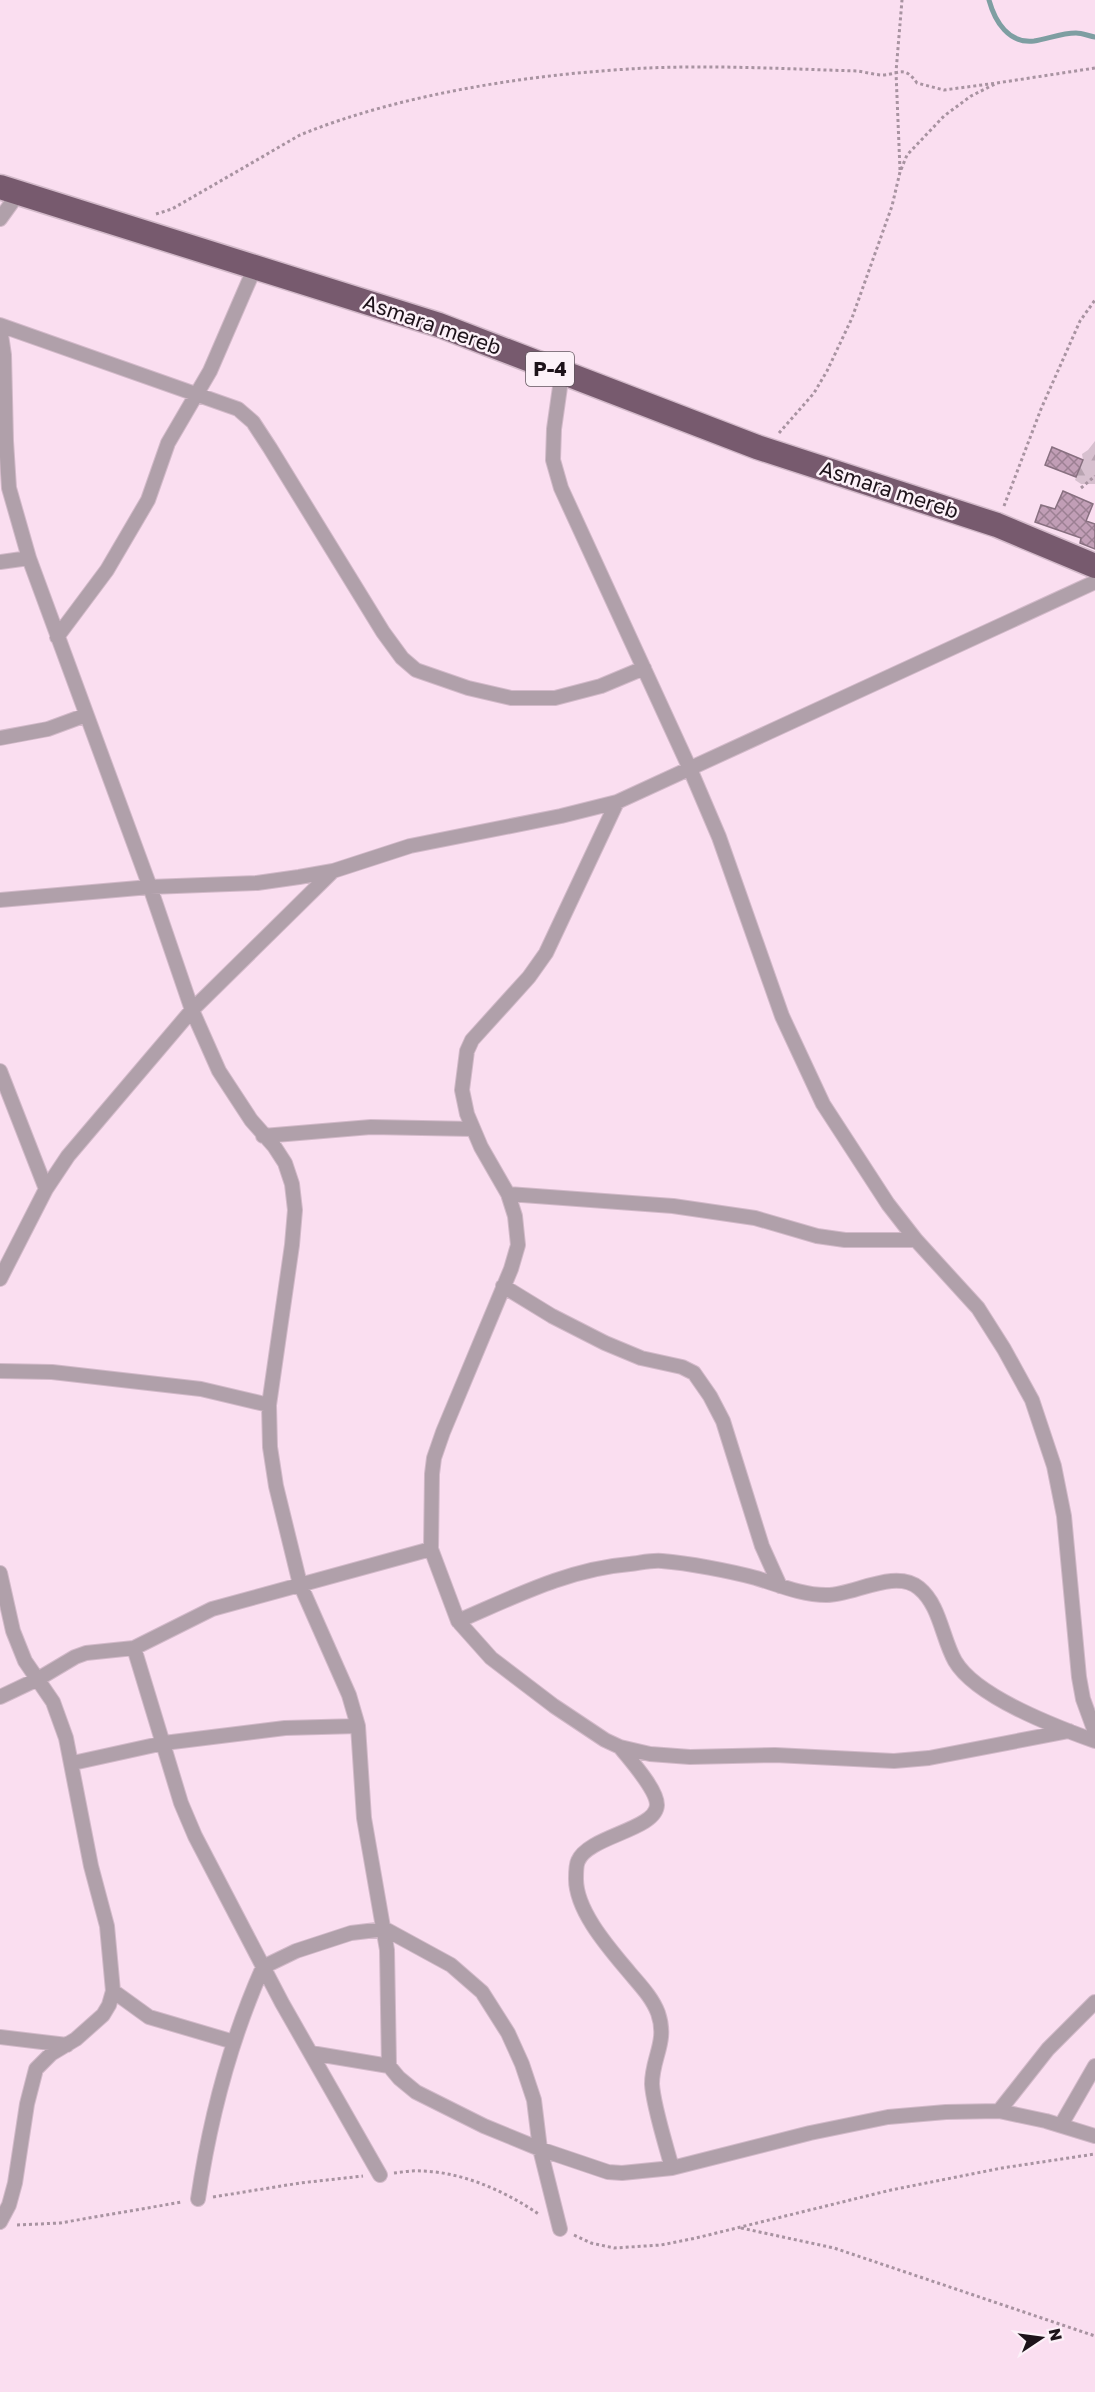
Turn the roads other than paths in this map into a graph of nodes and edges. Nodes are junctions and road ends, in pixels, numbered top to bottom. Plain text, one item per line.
1 (9, 191) edge
2 (0, 219) edge
3 (255, 267) junction
4 (0, 327) edge
5 (562, 373) junction
6 (197, 394) junction
7 (29, 558) junction
8 (0, 562) edge
9 (1095, 566) edge
10 (1095, 582) edge
11 (57, 638) junction
12 (644, 668) junction
13 (86, 715) junction
14 (0, 738) edge
15 (690, 769) junction
16 (617, 802) junction
17 (333, 871) junction
18 (150, 887) junction
19 (0, 900) edge
20 (192, 1010) junction
21 (0, 1071) edge
22 (473, 1129) junction
23 (263, 1136) junction
24 (46, 1189) junction
25 (508, 1194) junction
26 (916, 1240) junction
27 (0, 1279) edge
28 (503, 1286) junction
29 (0, 1371) edge
30 (269, 1405) junction
31 (431, 1549) junction
32 (0, 1573) edge
33 (300, 1584) junction
34 (780, 1586) junction
35 (458, 1621) junction
36 (134, 1648) junction
37 (38, 1679) junction
38 (0, 1697) edge
39 (358, 1726) junction
40 (1069, 1731) junction
41 (1095, 1732) edge
42 (1095, 1741) edge
43 (164, 1743) junction
44 (620, 1747) junction
45 (73, 1763) junction
46 (385, 1929) junction
47 (263, 1966) junction
48 (113, 1991) junction
49 (1095, 2002) edge
50 (0, 2037) edge
51 (234, 2042) junction
52 (67, 2045) junction
53 (311, 2053) junction
54 (389, 2066) junction
55 (1095, 2066) edge
56 (999, 2111) junction
57 (1061, 2126) junction
58 (1095, 2136) edge
59 (540, 2149) junction
60 (672, 2168) junction
61 (380, 2175) dead end
62 (198, 2199) dead end
63 (0, 2222) edge
64 (560, 2229) dead end

1 - 2 street
1 - 3 highway, Asmara mereb / P-4
3 - 5 highway, Asmara mereb / P-4
3 - 6 street
4 - 6 street
4 - 7 street
5 - 9 highway, Asmara mereb / P-4
5 - 12 street
6 - 11 street
6 - 12 street
7 - 8 street
7 - 11 street
10 - 15 street
11 - 13 street
12 - 15 street
13 - 14 street
13 - 18 street
15 - 16 street
15 - 26 street
16 - 17 street
16 - 22 street
17 - 18 street
17 - 20 street
18 - 19 street
18 - 20 street
20 - 23 street
20 - 24 street
21 - 24 street
22 - 23 street
22 - 25 street
23 - 30 street
24 - 27 street
25 - 26 street
25 - 28 street
26 - 41 street
28 - 31 street
28 - 34 street
29 - 30 street
30 - 33 street
31 - 33 street
31 - 35 street
32 - 37 street
33 - 36 street
33 - 39 street
34 - 35 street
34 - 40 street
35 - 44 street
36 - 37 street
36 - 43 street
37 - 38 street
37 - 45 street
39 - 43 street
39 - 46 street
40 - 42 street
40 - 44 street
43 - 45 street
43 - 47 street
44 - 60 street
45 - 48 street
46 - 47 street
46 - 54 street
46 - 59 street
47 - 51 street
47 - 53 street
48 - 51 street
48 - 52 street
49 - 56 street
50 - 52 street
51 - 62 street
52 - 63 street
53 - 54 street
53 - 61 street
54 - 59 street
55 - 57 street
56 - 57 street
56 - 60 street
57 - 58 street
59 - 60 street
59 - 64 street

